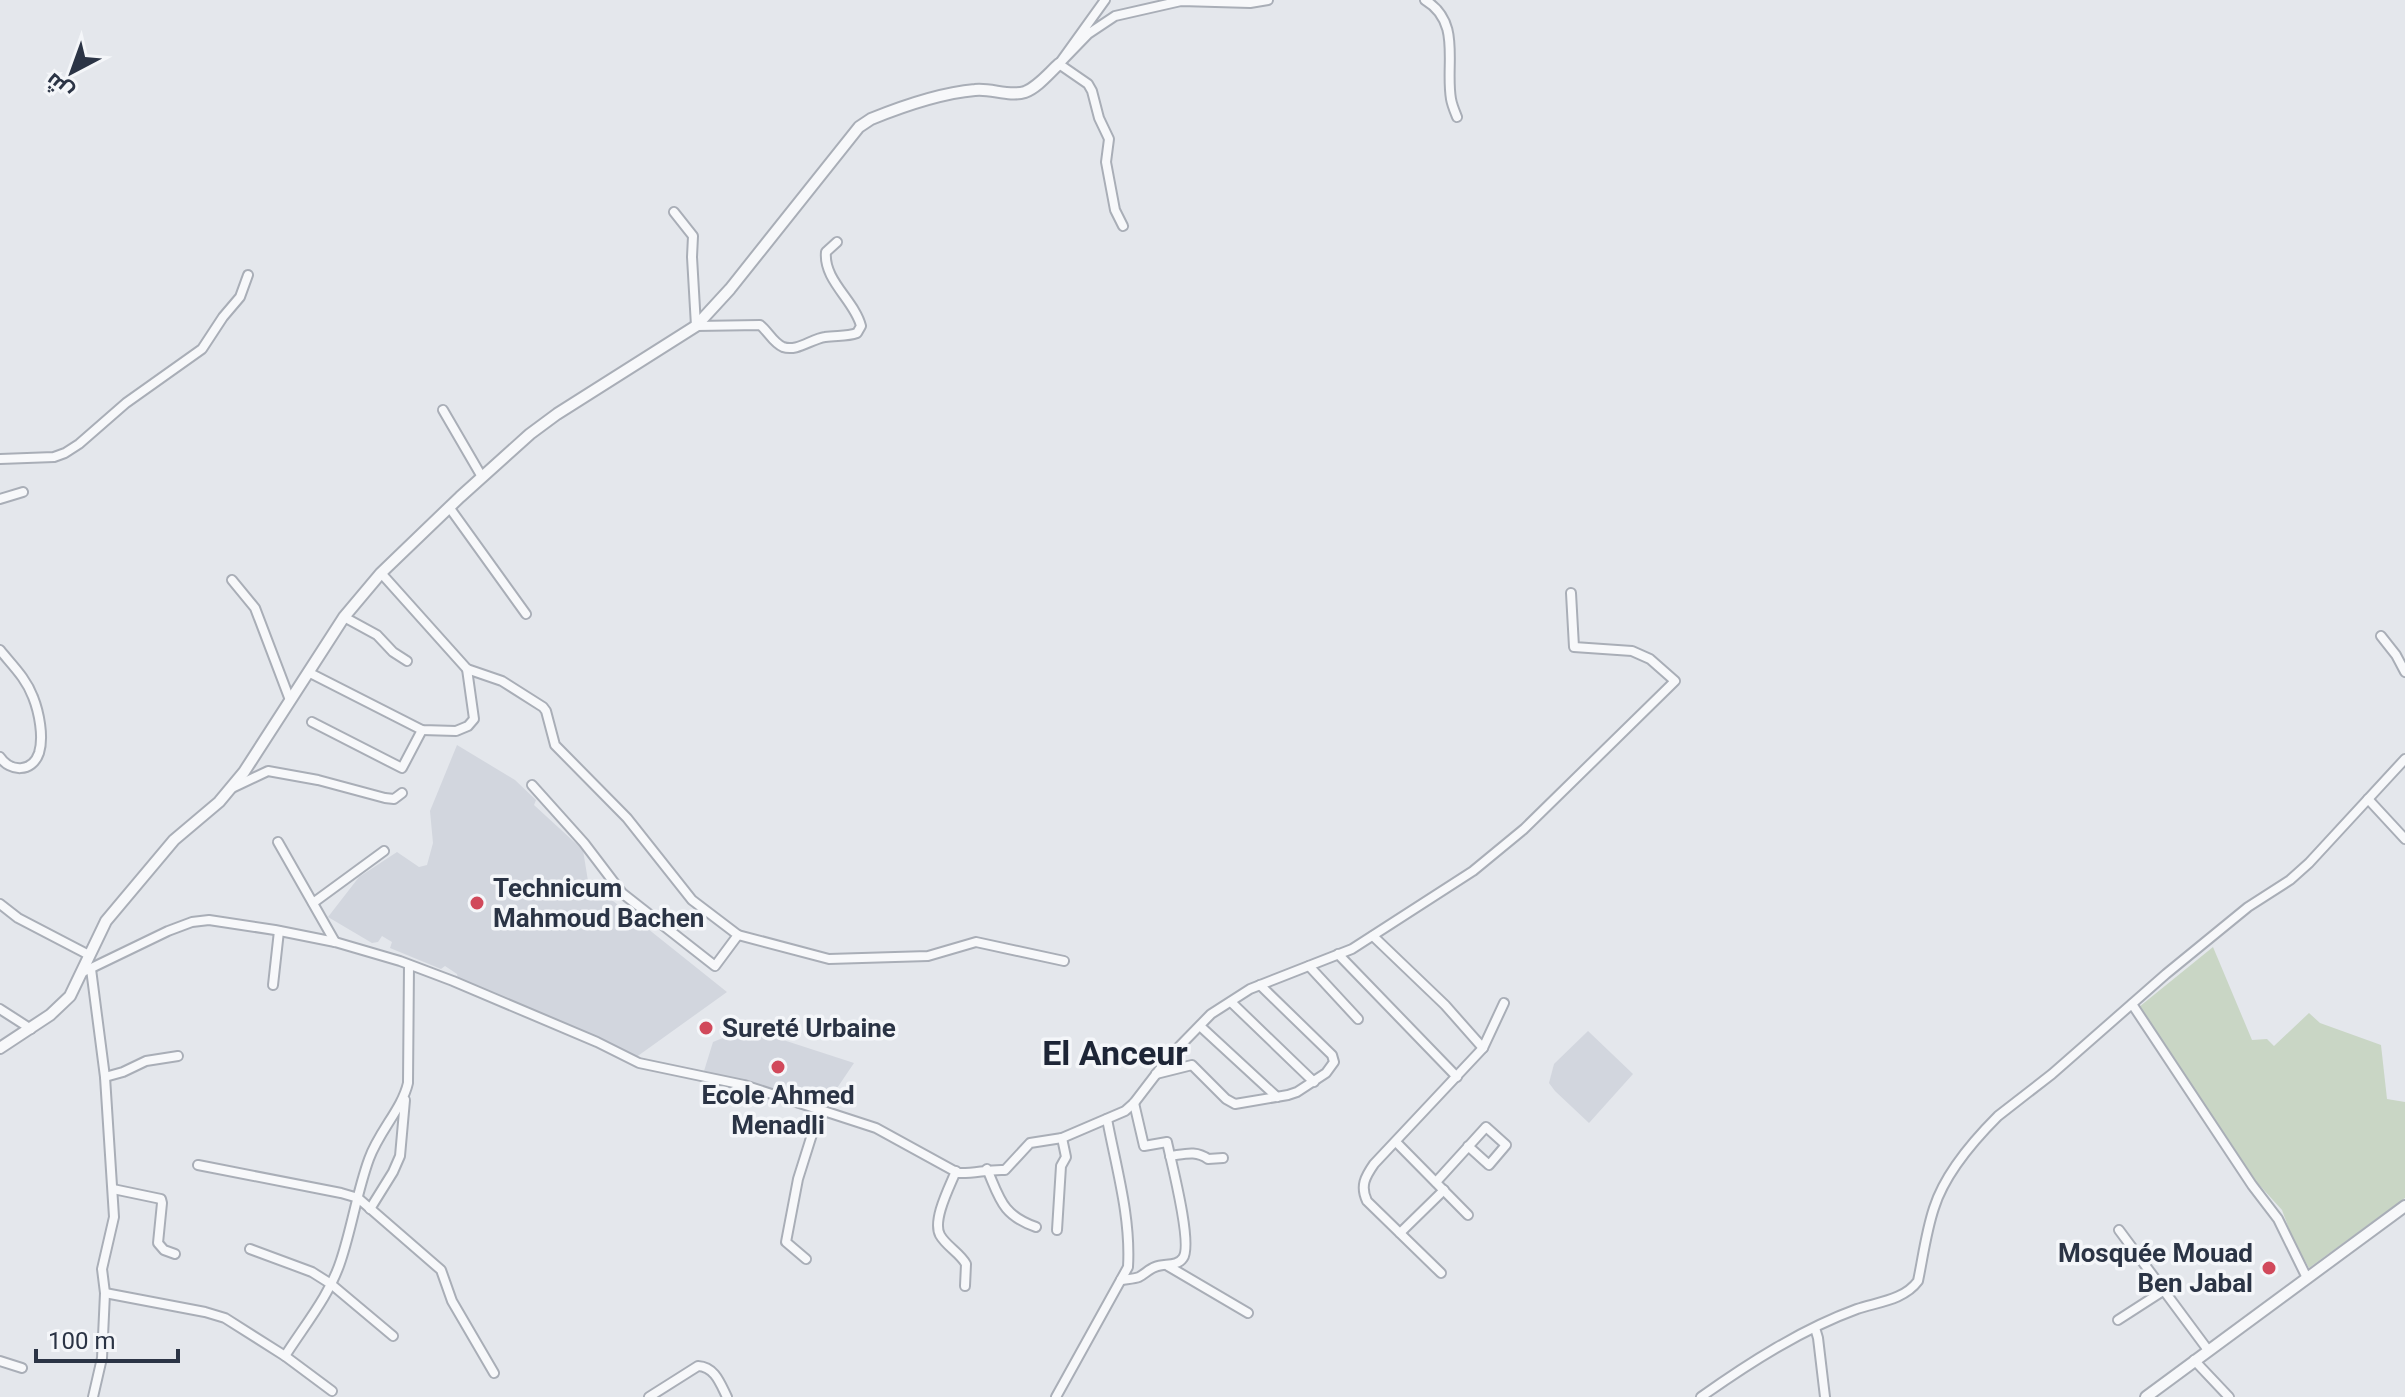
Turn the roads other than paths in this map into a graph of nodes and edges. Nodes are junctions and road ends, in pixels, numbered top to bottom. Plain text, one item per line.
1 (1105, 0) edge
2 (1268, 0) edge
3 (1425, 0) edge
4 (1059, 64) junction
5 (1457, 117) dead end
6 (674, 212) dead end
7 (1123, 226) dead end
8 (837, 242) dead end
9 (248, 275) dead end
10 (696, 326) junction
11 (443, 410) dead end
12 (0, 459) edge
13 (482, 477) junction
14 (23, 492) dead end
15 (0, 499) edge
16 (449, 507) junction
17 (381, 573) junction
18 (232, 580) dead end
19 (1571, 593) dead end
20 (526, 614) dead end
21 (344, 617) junction
22 (2381, 636) dead end
23 (0, 650) edge
24 (407, 661) dead end
25 (467, 669) junction
26 (308, 672) junction
27 (2405, 672) edge
28 (290, 700) junction
29 (312, 722) dead end
30 (422, 730) junction
31 (0, 757) edge
32 (2405, 759) edge
33 (532, 785) dead end
34 (230, 789) junction
35 (402, 793) dead end
36 (2368, 799) junction
37 (2405, 839) edge
38 (278, 842) dead end
39 (384, 851) dead end
40 (313, 903) junction
41 (0, 904) edge
42 (279, 931) junction
43 (738, 935) junction
44 (1373, 936) junction
45 (335, 942) junction
46 (1338, 954) junction
47 (89, 955) junction
48 (1064, 961) dead end
49 (409, 965) junction
50 (1309, 966) junction
51 (86, 971) junction
52 (273, 985) dead end
53 (1260, 985) junction
54 (1231, 1002) junction
55 (1504, 1003) dead end
56 (2132, 1004) junction
57 (0, 1009) edge
58 (1358, 1019) dead end
59 (1200, 1026) junction
60 (31, 1029) junction
61 (0, 1048) edge
62 (1483, 1048) junction
63 (178, 1056) dead end
64 (1155, 1074) junction
65 (105, 1077) junction
66 (1457, 1077) junction
67 (1314, 1082) junction
68 (405, 1095) junction
69 (1277, 1097) junction
70 (1134, 1103) junction
71 (820, 1109) junction
72 (1107, 1119) junction
73 (1062, 1138) junction
74 (1396, 1142) junction
75 (1468, 1146) junction
76 (1170, 1156) junction
77 (1223, 1158) dead end
78 (198, 1165) dead end
79 (987, 1169) junction
80 (956, 1171) junction
81 (1436, 1182) junction
82 (113, 1189) junction
83 (1444, 1190) junction
84 (358, 1198) junction
85 (2405, 1206) edge
86 (370, 1209) junction
87 (1468, 1215) dead end
88 (1036, 1227) dead end
89 (1057, 1230) dead end
90 (2119, 1230) dead end
91 (1400, 1233) junction
92 (250, 1249) dead end
93 (175, 1254) dead end
94 (806, 1259) dead end
95 (1168, 1266) junction
96 (1441, 1273) dead end
97 (2307, 1278) junction
98 (1121, 1280) junction
99 (331, 1284) junction
100 (965, 1286) dead end
101 (2163, 1291) junction
102 (105, 1293) junction
103 (1248, 1313) dead end
104 (2118, 1320) dead end
105 (1815, 1328) junction
106 (393, 1336) dead end
107 (2208, 1350) junction
108 (285, 1356) junction
109 (2194, 1360) junction
110 (0, 1361) edge
111 (22, 1368) dead end
112 (494, 1373) dead end
113 (332, 1391) dead end
114 (93, 1397) edge
115 (649, 1397) edge
116 (727, 1397) edge
117 (1056, 1397) edge
118 (1701, 1397) edge
119 (1825, 1397) edge
120 (2146, 1397) edge
121 (2229, 1397) edge

1 - 4 street
2 - 4 street
3 - 5 street
4 - 7 street
4 - 10 street
6 - 10 street
8 - 10 street
9 - 12 street
10 - 13 street
11 - 13 street
13 - 16 street
14 - 15 street
16 - 17 street
16 - 20 street
17 - 21 street
17 - 25 street
18 - 28 street
19 - 44 street
21 - 24 street
21 - 26 street
22 - 27 street
23 - 31 street
25 - 30 street
25 - 43 street
26 - 28 street
26 - 30 street
28 - 34 street
29 - 30 street
32 - 36 street
33 - 43 street
34 - 35 street
34 - 47 street
36 - 37 street
36 - 56 street
38 - 40 street
39 - 40 street
40 - 45 street
41 - 47 street
42 - 45 street
42 - 51 street
42 - 52 street
43 - 48 street
44 - 46 street
44 - 62 street
45 - 49 street
46 - 50 street
46 - 66 street
47 - 51 street
49 - 68 street
49 - 71 street
50 - 53 street
50 - 58 street
51 - 60 street
51 - 65 street
53 - 54 street
53 - 67 street
54 - 59 street
54 - 67 street
55 - 62 street
56 - 97 street
56 - 105 street
57 - 60 street
59 - 64 street
59 - 69 street
60 - 61 street
62 - 66 street
63 - 65 street
64 - 69 street
64 - 70 street
65 - 82 street
66 - 74 street
67 - 69 street
68 - 84 street
68 - 86 street
70 - 72 street
70 - 76 street
71 - 80 street
71 - 94 street
72 - 73 street
72 - 98 street
73 - 79 street
73 - 89 street
74 - 81 street
74 - 91 street
75 - 75 street
75 - 81 street
76 - 77 street
76 - 95 street
78 - 84 street
79 - 80 street
79 - 88 street
80 - 100 street
81 - 83 street
82 - 93 street
82 - 102 street
83 - 87 street
83 - 91 street
84 - 86 street
84 - 99 street
85 - 97 street
86 - 112 street
90 - 101 street
91 - 96 street
92 - 99 street
95 - 98 street
95 - 103 street
97 - 107 street
98 - 117 street
99 - 106 street
99 - 108 street
101 - 104 street
101 - 107 street
102 - 108 street
102 - 114 street
105 - 118 street
105 - 119 street
107 - 109 street
108 - 113 street
109 - 120 street
109 - 121 street
110 - 111 street
115 - 116 street

